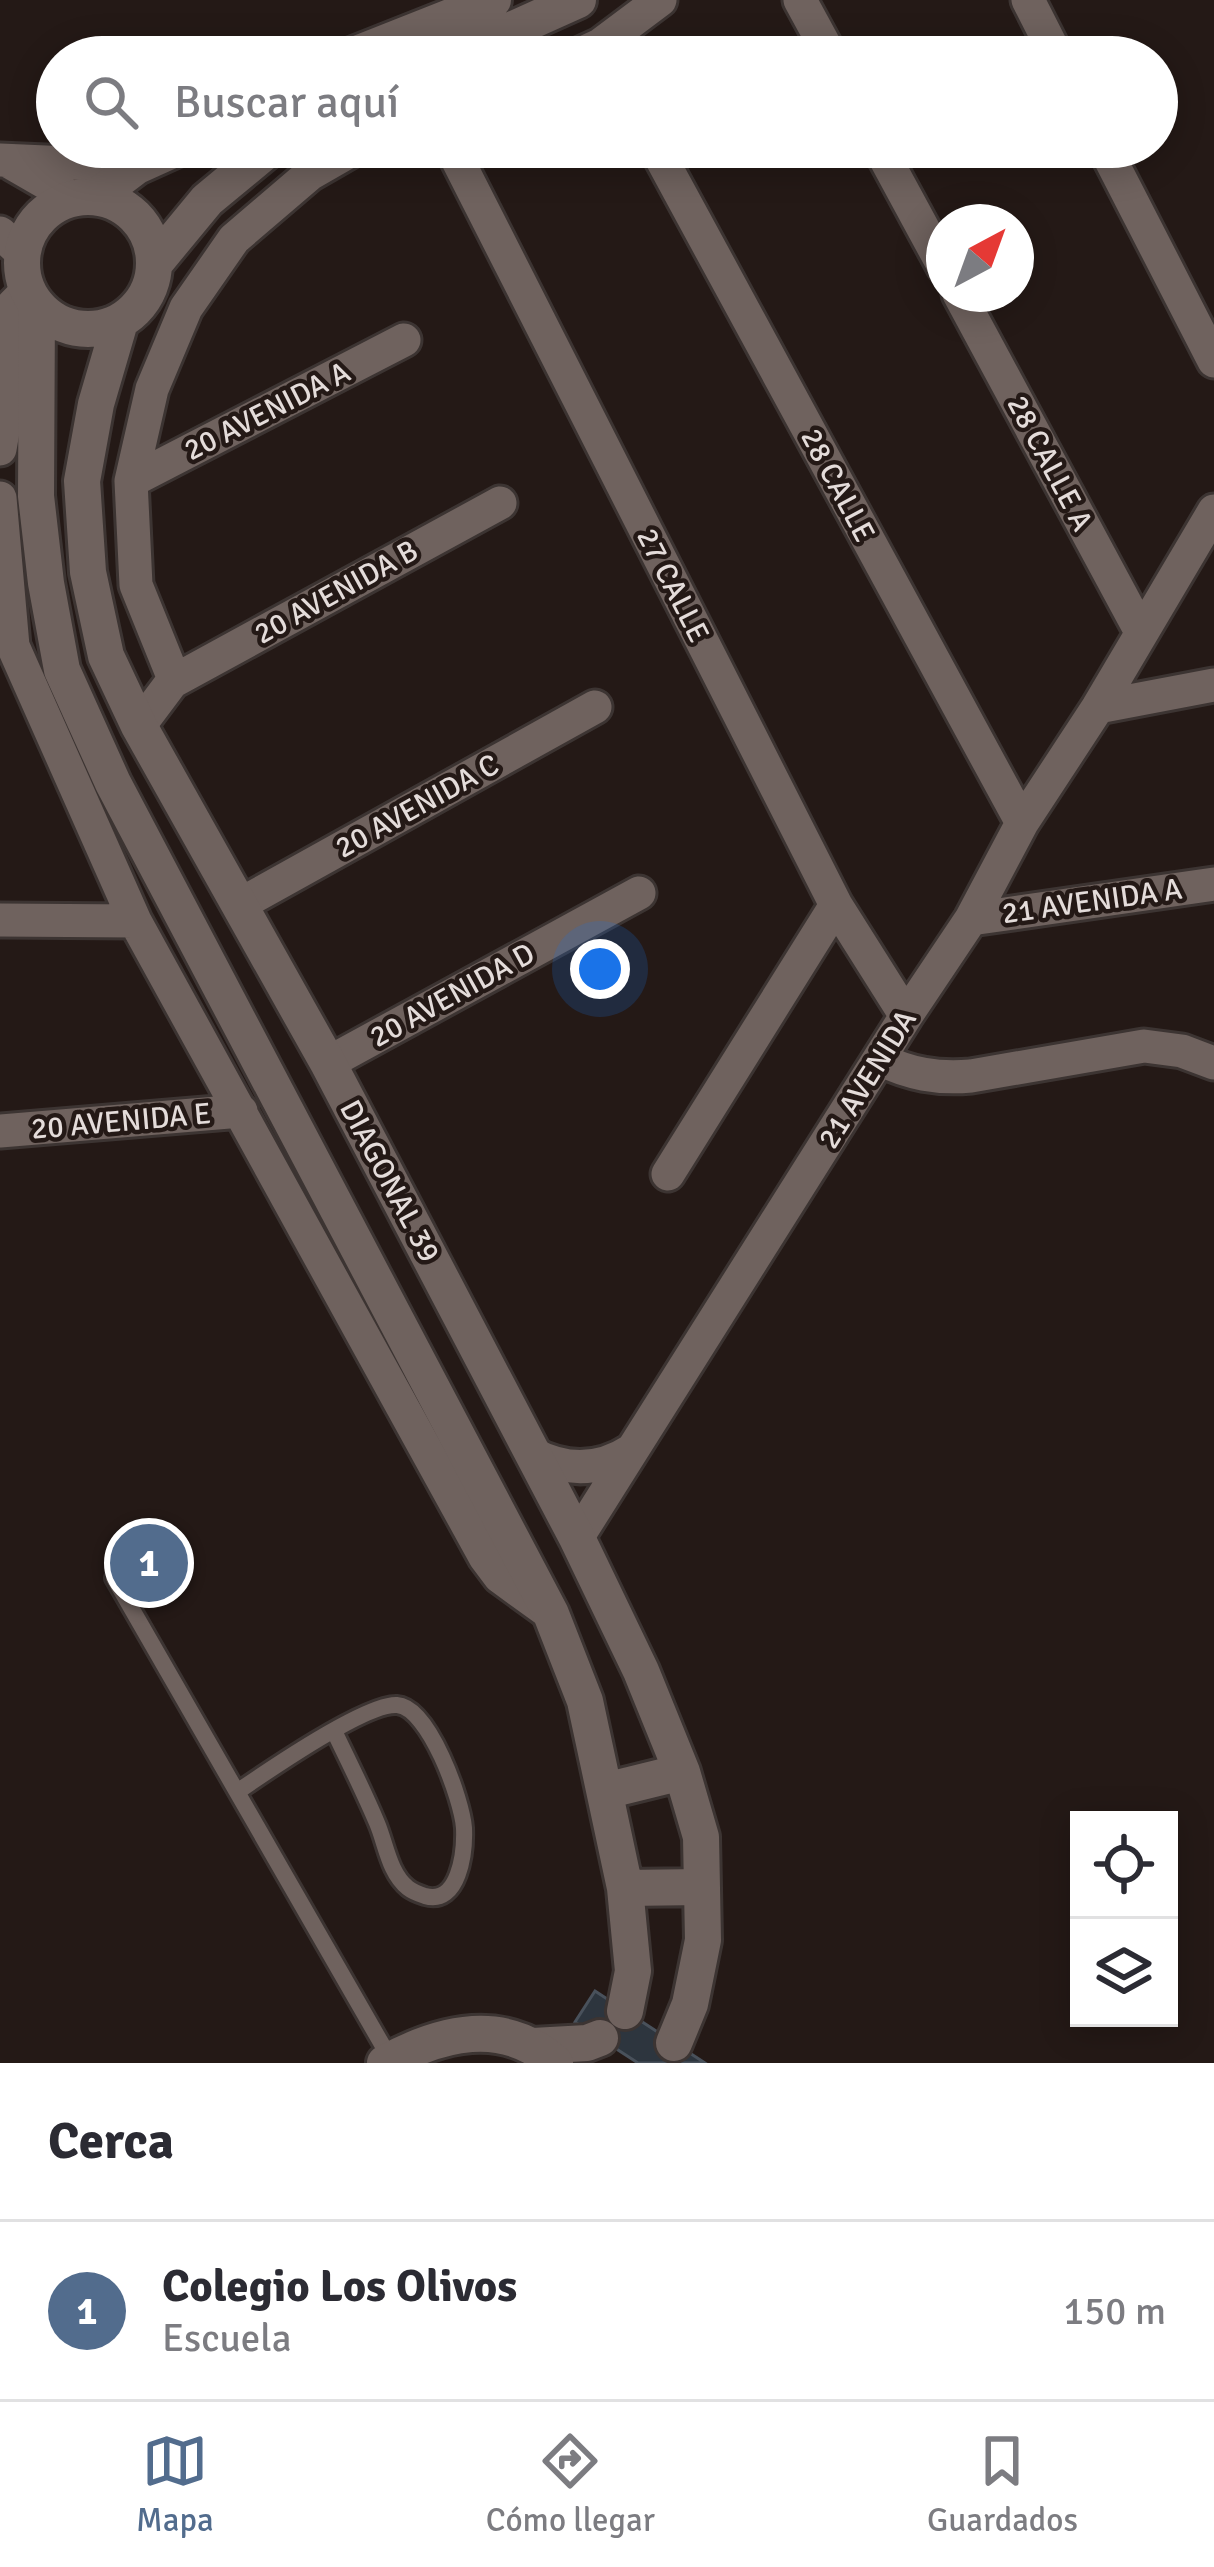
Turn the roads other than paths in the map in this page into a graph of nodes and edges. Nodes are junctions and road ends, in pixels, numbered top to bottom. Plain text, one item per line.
1 (493, 0) edge
2 (578, 0) edge
3 (660, 0) edge
4 (800, 0) edge
5 (1028, 0) edge
6 (402, 36) edge
7 (497, 36) edge
8 (614, 36) edge
9 (820, 36) edge
10 (1046, 36) edge
11 (3, 160) edge
12 (36, 161) edge
13 (134, 168) edge
14 (246, 168) edge
15 (320, 168) edge
16 (462, 168) edge
17 (666, 168) edge
18 (890, 168) edge
19 (1115, 168) edge
20 (84, 198) junction
21 (926, 234) edge
22 (155, 262) junction
23 (22, 271) edge
24 (969, 312) edge
25 (120, 322) junction
26 (404, 340) dead end
27 (1214, 361) edge
28 (0, 449) edge
29 (130, 482) junction
30 (0, 498) edge
31 (500, 503) dead end
32 (1214, 511) edge
33 (1141, 632) junction
34 (172, 682) junction
35 (1214, 685) edge
36 (595, 707) dead end
37 (1098, 707) junction
38 (140, 726) junction
39 (1022, 823) junction
40 (1214, 884) edge
41 (639, 892) dead end
42 (239, 905) junction
43 (836, 905) junction
44 (971, 919) junction
45 (0, 920) edge
46 (135, 921) junction
47 (906, 1016) junction
48 (880, 1059) junction
49 (328, 1063) junction
50 (1214, 1064) edge
51 (241, 1111) junction
52 (0, 1131) edge
53 (668, 1174) dead end
54 (632, 1450) junction
55 (533, 1454) junction
56 (577, 1538) junction
57 (114, 1578) dead end
58 (551, 1613) junction
59 (334, 1732) junction
60 (682, 1772) junction
61 (605, 1791) junction
62 (237, 1792) junction
63 (702, 1887) junction
64 (625, 1888) junction
65 (625, 2011) dead end
66 (600, 2038) dead end
67 (674, 2043) dead end
68 (544, 2054) edge
69 (397, 2059) edge

1 - 6 street
2 - 7 street
3 - 8 street
4 - 9 street
5 - 10 street
11 - 12 street
11 - 20 street
13 - 20 street
14 - 22 street
15 - 29 street
16 - 43 street, 27 CALLE
17 - 39 street, 28 CALLE
18 - 21 street
19 - 27 street
20 - 22 street
20 - 23 street
22 - 25 street
23 - 25 street
23 - 28 street
23 - 58 street, DIAGONAL 39
24 - 33 street, 28 CALLE A
25 - 38 street, DIAGONAL 39
26 - 29 street, 20 AVENIDA A
29 - 34 street
30 - 46 street
31 - 34 street, 20 AVENIDA B
32 - 33 street, 21 AVENIDA
33 - 37 street, 21 AVENIDA
34 - 38 street
35 - 37 street
36 - 42 street, 20 AVENIDA C
37 - 39 street, 21 AVENIDA
38 - 42 street, DIAGONAL 39
39 - 44 street, 21 AVENIDA
40 - 44 street, 21 AVENIDA A
41 - 49 street, 20 AVENIDA D
42 - 49 street, DIAGONAL 39
43 - 47 street, 27 CALLE
43 - 53 street
44 - 47 street, 21 AVENIDA
45 - 46 street
46 - 51 street
47 - 48 street, 21 AVENIDA
48 - 50 street
48 - 54 street, 21 AVENIDA
49 - 55 street, DIAGONAL 39
51 - 52 street, 20 AVENIDA E
51 - 58 street
54 - 55 street
54 - 56 street, 21 AVENIDA
55 - 56 street, DIAGONAL 39
56 - 60 street, DIAGONAL 39
57 - 62 lane
58 - 61 street, DIAGONAL 39
59 - 59 lane
59 - 62 lane
60 - 61 street
60 - 63 street, DIAGONAL 39
61 - 64 street, DIAGONAL 39
62 - 69 lane
63 - 64 street
63 - 67 street, DIAGONAL 39
64 - 65 street, DIAGONAL 39
66 - 68 street
68 - 69 street

